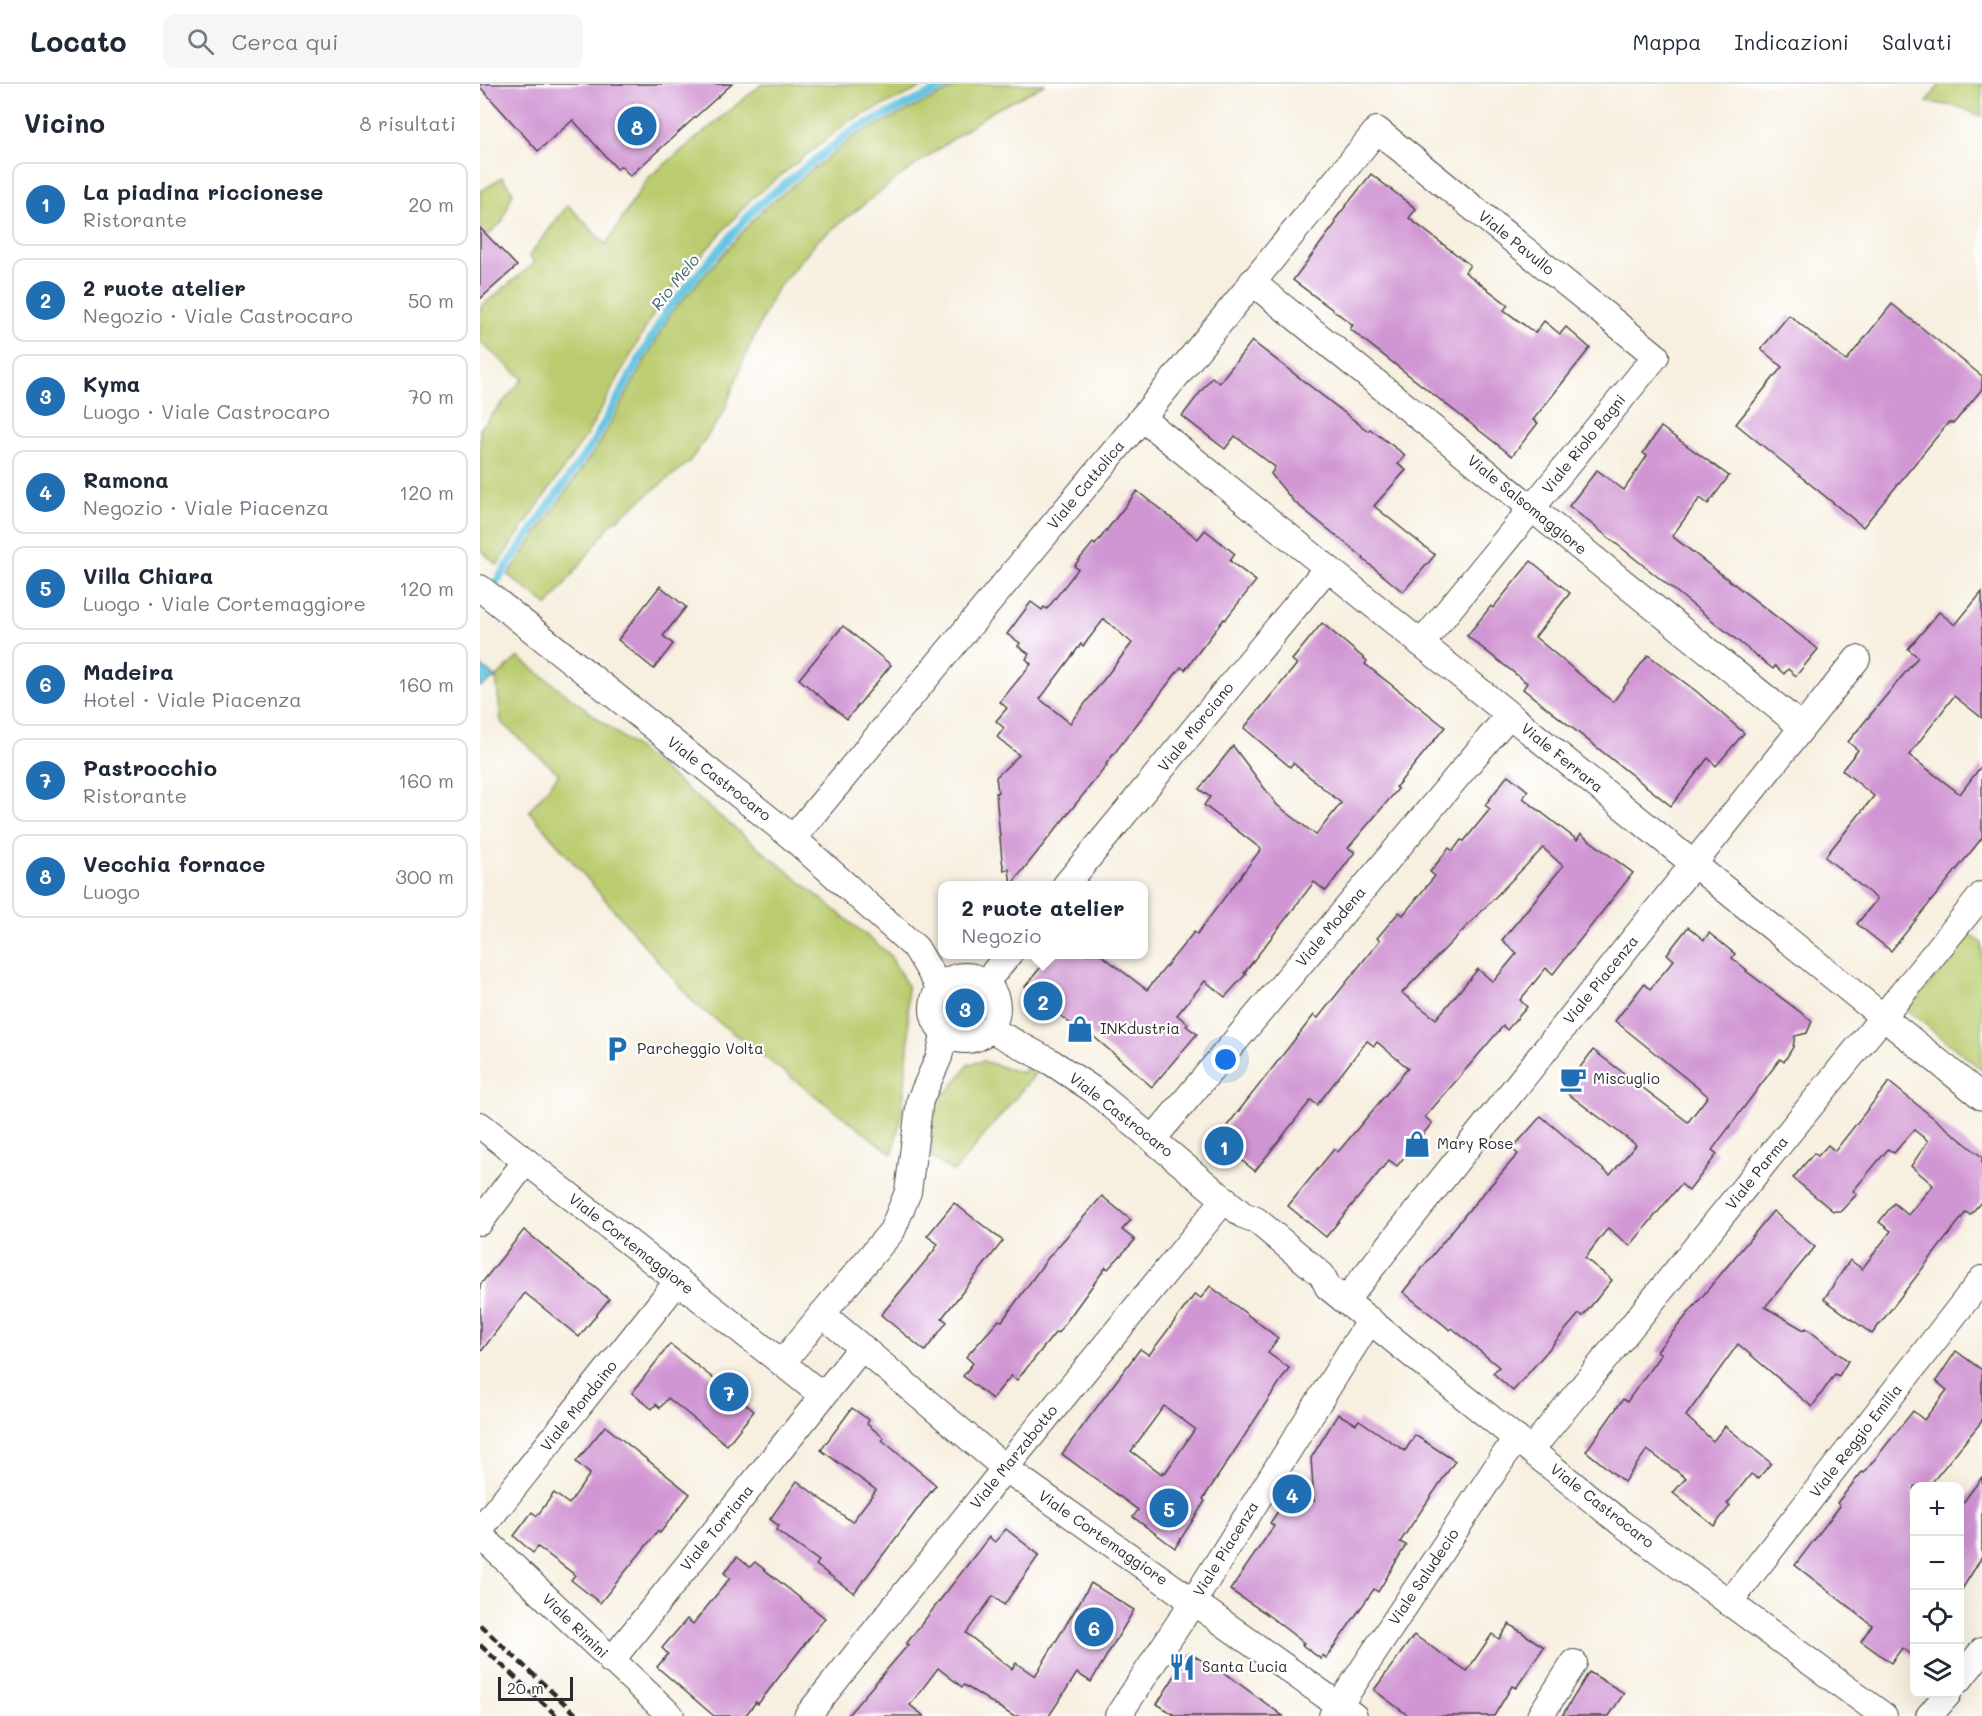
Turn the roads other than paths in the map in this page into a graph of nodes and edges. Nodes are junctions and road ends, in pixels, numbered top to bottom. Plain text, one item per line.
1 (1377, 130) joint
2 (1252, 282) junction
3 (1656, 356) joint
4 (1142, 418) junction
5 (1532, 508) junction
6 (1327, 568) junction
7 (480, 588) edge
8 (1421, 644) junction
9 (1857, 659) dead end
10 (1509, 715) junction
11 (1803, 727) junction
12 (793, 838) junction
13 (1693, 864) junction
14 (1068, 881) edge
15 (1982, 895) edge
16 (1005, 959) edge
17 (986, 983) junction
18 (940, 988) junction
19 (1883, 1017) junction
20 (990, 1029) junction
21 (944, 1034) junction
22 (1982, 1097) edge
23 (480, 1125) edge
24 (1153, 1138) junction
25 (526, 1161) junction
26 (1234, 1207) junction
27 (480, 1222) edge
28 (1982, 1280) edge
29 (678, 1281) junction
30 (1336, 1294) junction
31 (822, 1314) junction
32 (1370, 1320) junction
33 (862, 1347) junction
34 (782, 1364) junction
35 (823, 1396) junction
36 (1524, 1444) junction
37 (1005, 1468) junction
38 (480, 1530) edge
39 (480, 1535) edge
40 (1193, 1602) junction
41 (1729, 1603) junction
42 (1982, 1651) edge
43 (611, 1661) junction
44 (1574, 1663) dead end
45 (1964, 1673) edge
46 (1945, 1698) edge
47 (1342, 1712) edge
48 (671, 1716) edge
49 (807, 1716) edge
50 (1118, 1716) edge
51 (1540, 1716) edge
52 (1884, 1716) edge
53 (1929, 1716) edge

1 - 2 street, Viale Cattolica
1 - 3 street, Viale Pavullo
2 - 4 street, Viale Cattolica
2 - 5 street, Viale Salsomaggiore
3 - 5 street, Viale Riolo Bagni
4 - 6 street, Viale Ferrara
4 - 12 street, Viale Cattolica
5 - 8 street, Viale Riolo Bagni
5 - 11 street, Viale Salsomaggiore
6 - 8 street, Viale Ferrara
6 - 14 street, Viale Morciano
7 - 12 street, Viale Castrocaro
8 - 10 street, Viale Ferrara
9 - 11 street, Viale Piacenza
10 - 13 street, Viale Ferrara
10 - 24 street, Viale Modena
11 - 13 street, Viale Piacenza
12 - 18 street, Viale Castrocaro
13 - 19 street, Viale Ferrara
13 - 30 street, Viale Piacenza
15 - 19 street, Viale Parma
16 - 17 street
17 - 18 street
17 - 20 street
18 - 21 street
19 - 22 street, Viale Ferrara
19 - 36 street, Viale Parma
20 - 21 street
20 - 24 street, Viale Castrocaro
21 - 31 street
23 - 25 street, Viale Cortemaggiore
24 - 26 street, Viale Castrocaro
25 - 27 street
25 - 29 street, Viale Cortemaggiore
26 - 30 street, Viale Castrocaro
26 - 37 street, Viale Marzabotto
28 - 41 street, Viale Reggio Emilia
29 - 34 street, Viale Cortemaggiore
29 - 38 street, Viale Mondaino
30 - 32 street, Viale Castrocaro
31 - 33 street, Viale Cortemaggiore
31 - 34 street
32 - 36 street, Viale Castrocaro
32 - 40 street, Viale Piacenza
33 - 35 street
33 - 37 street, Viale Cortemaggiore
34 - 35 street, Viale Cortemaggiore
35 - 43 street, Viale Torriana
36 - 41 street, Viale Castrocaro
36 - 47 street, Viale Saludecio
37 - 40 street, Viale Cortemaggiore
37 - 49 street, Viale Marzabotto
39 - 43 street, Viale Rimini
40 - 47 street, Viale Cortemaggiore
40 - 50 street, Viale Piacenza
41 - 52 street, Viale Castrocaro
42 - 45 street
43 - 48 street, Viale Rimini
44 - 51 street
46 - 53 street

